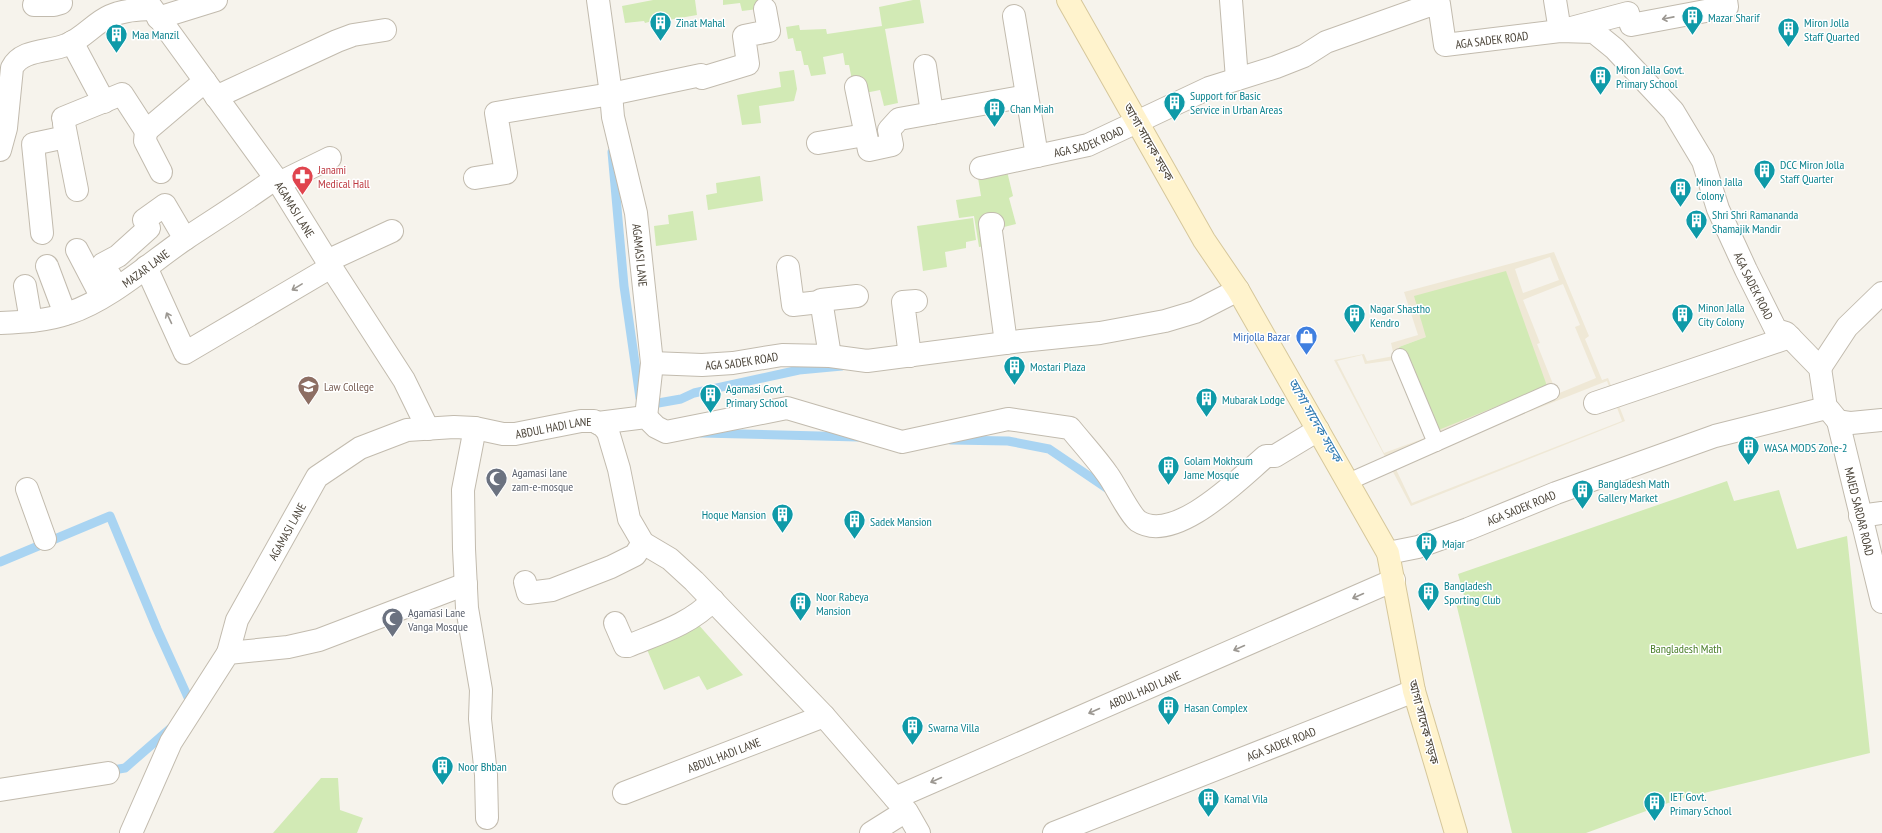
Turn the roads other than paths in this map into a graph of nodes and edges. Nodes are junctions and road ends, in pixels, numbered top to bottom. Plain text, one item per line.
1 (60, 0) edge
2 (216, 0) edge
3 (598, 0) edge
4 (1068, 0) edge
5 (1231, 0) edge
6 (1555, 0) edge
7 (1726, 0) edge
8 (34, 5) dead end
9 (152, 9) edge
10 (765, 9) dead end
11 (1014, 16) dead end
12 (385, 30) dead end
13 (1560, 31) junction
14 (72, 42) junction
15 (925, 66) dead end
16 (1237, 79) junction
17 (856, 87) dead end
18 (210, 89) junction
19 (611, 94) junction
20 (1027, 96) junction
21 (104, 102) junction
22 (932, 113) junction
23 (63, 120) junction
24 (1138, 122) junction
25 (146, 131) junction
26 (865, 135) junction
27 (818, 143) dead end
28 (0, 150) edge
29 (1037, 156) junction
30 (330, 158) dead end
31 (981, 168) dead end
32 (161, 172) dead end
33 (475, 178) dead end
34 (278, 181) junction
35 (77, 190) dead end
36 (993, 224) dead end
37 (392, 232) dead end
38 (42, 233) dead end
39 (185, 239) junction
40 (77, 250) dead end
41 (329, 264) junction
42 (47, 266) dead end
43 (146, 267) junction
44 (788, 267) dead end
45 (26, 286) dead end
46 (1238, 290) junction
47 (109, 292) junction
48 (1882, 293) edge
49 (916, 301) dead end
50 (65, 314) junction
51 (31, 321) junction
52 (0, 322) edge
53 (1790, 337) junction
54 (1006, 343) junction
55 (830, 356) junction
56 (910, 356) junction
57 (1400, 357) dead end
58 (652, 363) junction
59 (1820, 368) junction
60 (1551, 392) dead end
61 (1595, 403) dead end
62 (1832, 414) junction
63 (646, 418) junction
64 (1882, 420) edge
65 (598, 423) junction
66 (475, 428) junction
67 (428, 429) junction
68 (1318, 430) junction
69 (1436, 443) junction
70 (1348, 482) junction
71 (27, 489) dead end
72 (1882, 513) edge
73 (1860, 516) junction
74 (45, 540) dead end
75 (643, 543) junction
76 (1388, 553) junction
77 (1394, 580) junction
78 (525, 582) dead end
79 (466, 584) junction
80 (713, 600) junction
81 (1882, 602) edge
82 (615, 623) dead end
83 (228, 653) junction
84 (1414, 691) junction
85 (824, 716) junction
86 (108, 773) dead end
87 (0, 790) edge
88 (624, 793) dead end
89 (901, 804) junction
90 (487, 818) dead end
91 (131, 833) edge
92 (871, 833) edge
93 (919, 833) edge
94 (1054, 833) edge
95 (1456, 833) edge

1 - 8 street
2 - 9 street
3 - 19 street, AGAMASI LANE
4 - 24 street, আগা সাদেক সড়ক
5 - 16 street
6 - 13 street
7 -> 13 street
9 - 14 street
9 - 18 street, AGAMASI LANE
10 - 19 street
11 - 20 street, AGA SADEK ROAD
12 - 18 street
13 - 16 street, AGA SADEK ROAD
13 - 53 street, AGA SADEK ROAD
14 - 21 street
14 - 28 street
15 - 22 street
16 - 24 street, AGA SADEK ROAD
17 - 26 street
18 - 25 street
18 - 34 street, AGAMASI LANE
19 - 33 street
19 - 58 street, AGAMASI LANE
20 - 22 street
20 - 29 street, AGA SADEK ROAD
21 - 23 street
21 - 25 street
22 - 26 street
23 - 35 street
23 - 38 street
24 - 29 street, AGA SADEK ROAD
24 - 46 street, আগা সাদেক সড়ক
25 - 32 street
26 - 27 street
29 - 31 street, AGA SADEK ROAD
30 - 34 street, MAZAR LANE
34 - 39 street, MAZAR LANE
34 - 41 street, AGAMASI LANE
36 - 54 street
37 - 41 street
39 - 43 street, MAZAR LANE
39 - 47 street
40 - 47 street
41 -> 43 street
41 - 67 street, AGAMASI LANE
42 - 50 street
43 - 47 street, MAZAR LANE
44 - 55 street
45 - 51 street
46 - 54 street, AGA SADEK ROAD
46 - 68 street, আগা সাদেক সড়ক
47 - 50 street, MAZAR LANE
48 - 59 street
49 - 56 street
50 - 51 street, MAZAR LANE
51 - 52 street, MAZAR LANE
53 - 59 street, AGA SADEK ROAD
53 - 61 street
54 - 56 street, AGA SADEK ROAD
55 - 56 street, AGA SADEK ROAD
55 - 58 street, AGA SADEK ROAD
57 - 69 lane
58 - 63 street, AGAMASI LANE
59 - 62 street
60 - 69 lane
62 - 64 street, AGA SADEK ROAD
62 - 73 street, MAJED SARDAR ROAD
62 - 76 street, AGA SADEK ROAD
63 - 65 street
63 - 68 street
65 - 66 street, ABDUL HADI LANE
65 - 75 street, ABDUL HADI LANE
66 - 67 street, AGAMASI LANE
66 - 79 street
67 - 83 street, AGAMASI LANE
68 - 70 street, আগা সাদেক সড়ক
69 - 70 lane
70 - 76 street, আগা সাদেক সড়ক
71 - 74 street
72 - 73 street
73 - 81 street, MAJED SARDAR ROAD
75 - 78 street
75 - 80 street, ABDUL HADI LANE
76 - 77 street, আগা সাদেক সড়ক
77 - 84 street, আগা সাদেক সড়ক
77 -> 89 street, ABDUL HADI LANE
79 - 83 street
79 - 90 street
80 - 82 street
80 - 85 street, ABDUL HADI LANE
83 - 91 street, AGAMASI LANE
84 - 94 street, AGA SADEK ROAD
84 - 95 street, আগা সাদেক সড়ক
85 - 88 street, ABDUL HADI LANE
85 - 89 street, ABDUL HADI LANE
86 - 87 street
89 - 92 street, ABDUL HADI LANE
89 - 93 street, ABDUL HADI LANE

